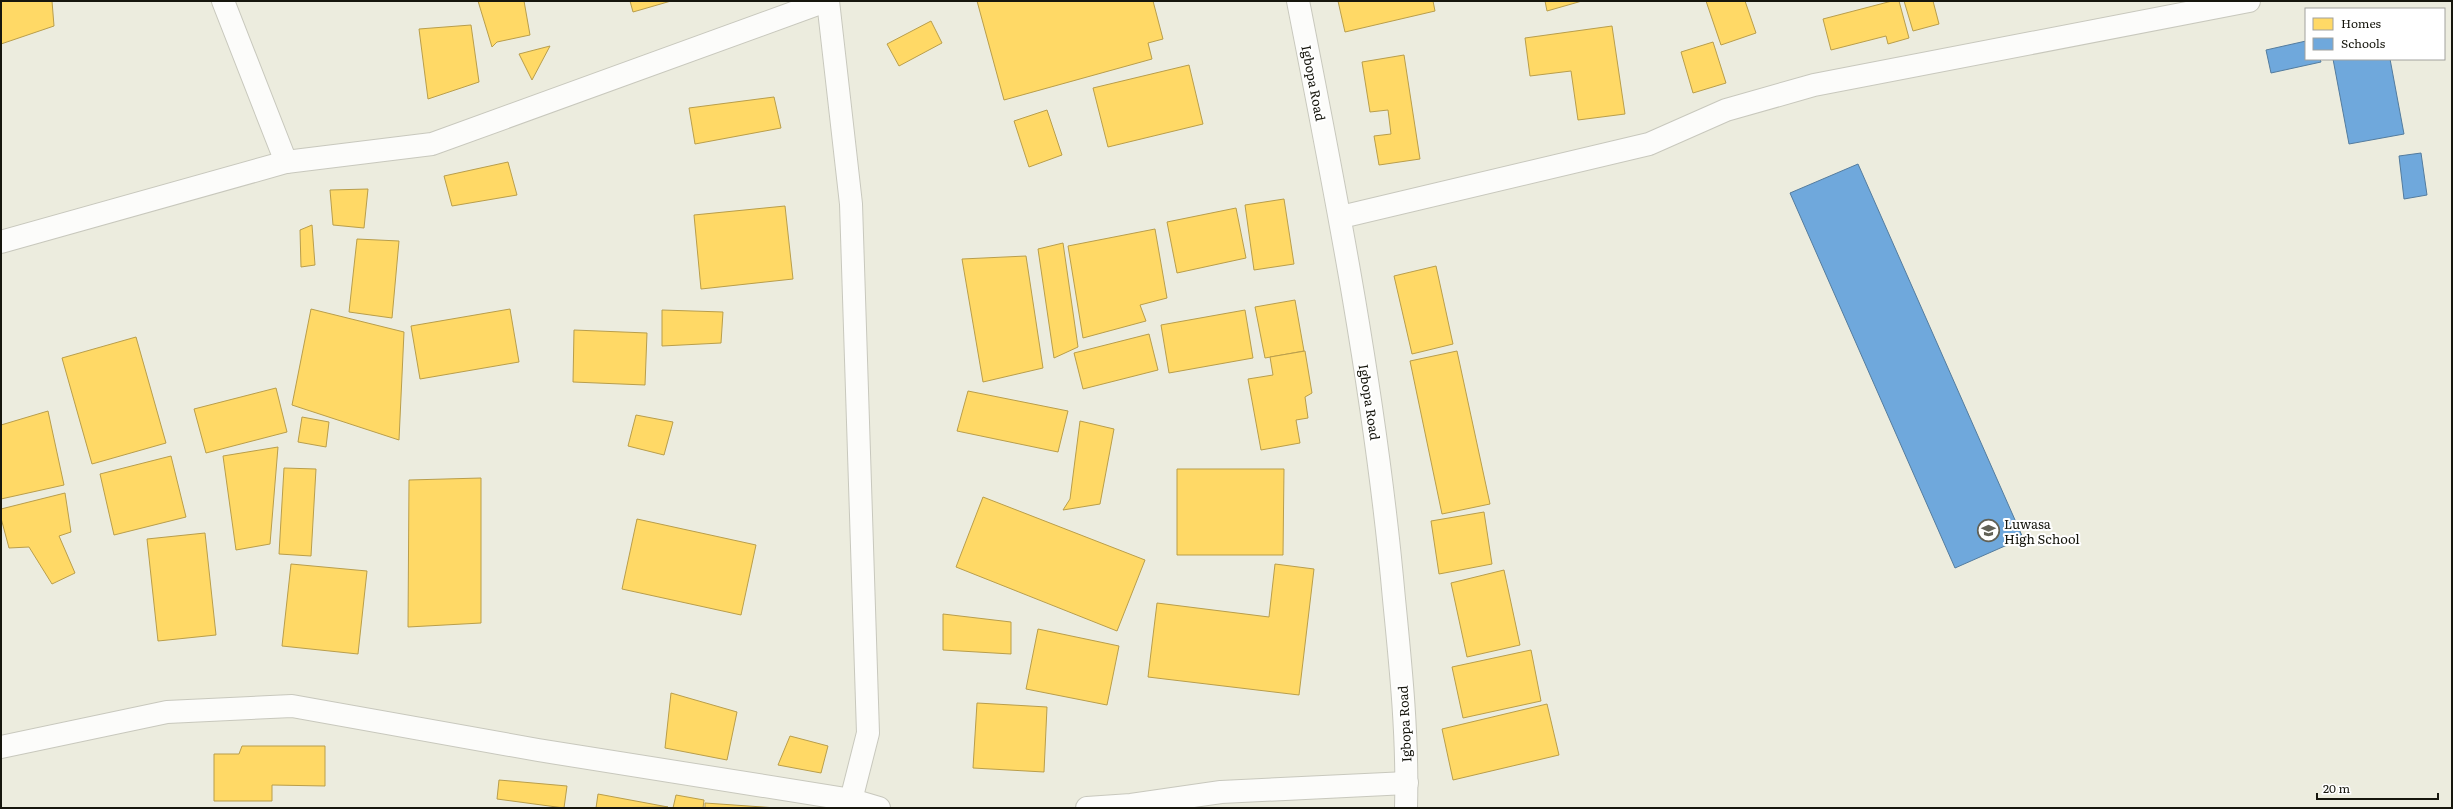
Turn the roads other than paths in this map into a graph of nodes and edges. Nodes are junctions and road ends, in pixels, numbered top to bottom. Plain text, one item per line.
1 (224, 1) edge
2 (827, 1) edge
3 (1298, 1) edge
4 (2249, 1) edge
5 (286, 162) junction
6 (1340, 217) junction
7 (1, 242) edge
8 (1, 747) edge
9 (1407, 783) junction
10 (851, 804) edge
11 (879, 808) edge
12 (1087, 808) edge
13 (1406, 808) edge

1 - 5 street
2 - 5 street
2 - 10 street
3 - 6 street, Igbopa Road
4 - 6 street
5 - 7 street
6 - 9 street, Igbopa Road
8 - 10 street
9 - 12 street
9 - 13 street, Igbopa Road
10 - 11 street

